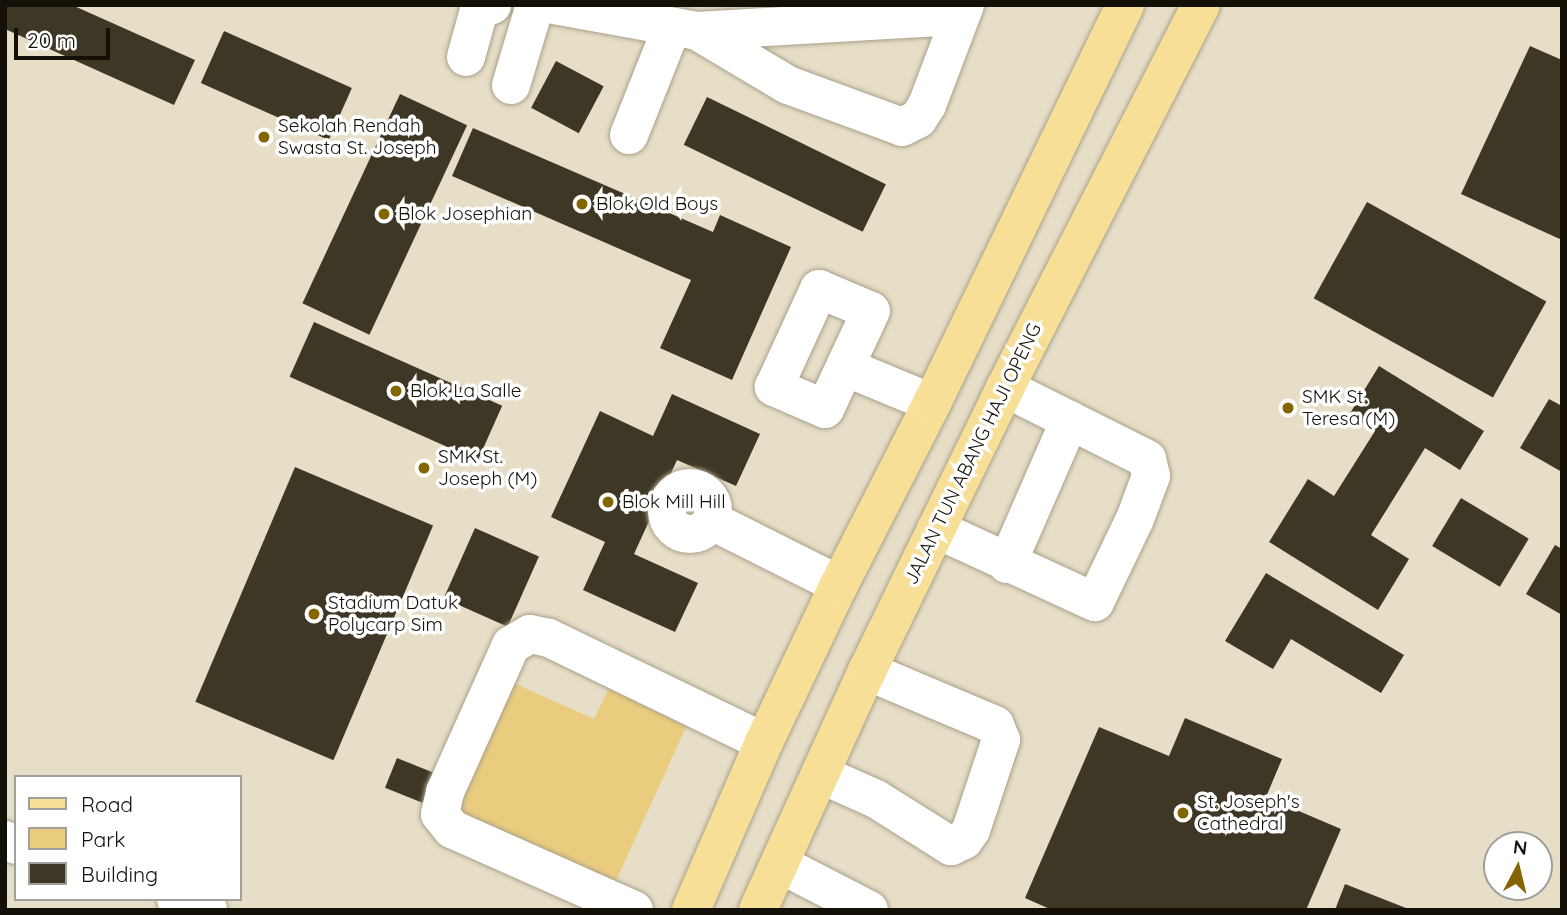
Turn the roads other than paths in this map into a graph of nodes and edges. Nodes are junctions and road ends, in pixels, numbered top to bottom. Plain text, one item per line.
1 (492, 5) edge
2 (535, 5) edge
3 (554, 5) edge
4 (1125, 5) edge
5 (1202, 5) edge
6 (963, 11) edge
7 (685, 29) junction
8 (466, 57) dead end
9 (511, 85) dead end
10 (629, 135) dead end
11 (845, 367) dead end
12 (1005, 388) junction
13 (932, 403) junction
14 (1070, 420) junction
15 (712, 521) dead end
16 (936, 529) junction
17 (1007, 564) junction
18 (839, 584) junction
19 (867, 671) junction
20 (764, 742) junction
21 (820, 774) junction
22 (780, 864) junction
23 (182, 901) edge
24 (208, 910) edge
25 (634, 910) edge
26 (691, 910) edge
27 (758, 910) edge
28 (869, 910) edge

1 - 8 street
2 - 9 street
3 - 7 street
4 - 13 main road
5 - 12 main road, JALAN TUN ABANG HAJI OPENG
6 - 7 street
6 - 7 street
7 - 10 street
11 - 13 street
12 - 14 street
12 - 16 main road, JALAN TUN ABANG HAJI OPENG
13 - 18 main road
14 - 17 street
14 - 17 street
15 - 18 street
16 - 17 street
16 - 19 main road, JALAN TUN ABANG HAJI OPENG
18 - 20 main road
19 - 21 main road, JALAN TUN ABANG HAJI OPENG
19 - 21 street
20 - 25 street
20 - 26 main road
21 - 22 main road, JALAN TUN ABANG HAJI OPENG
22 - 27 main road, JALAN TUN ABANG HAJI OPENG
22 - 28 street
23 - 24 street

